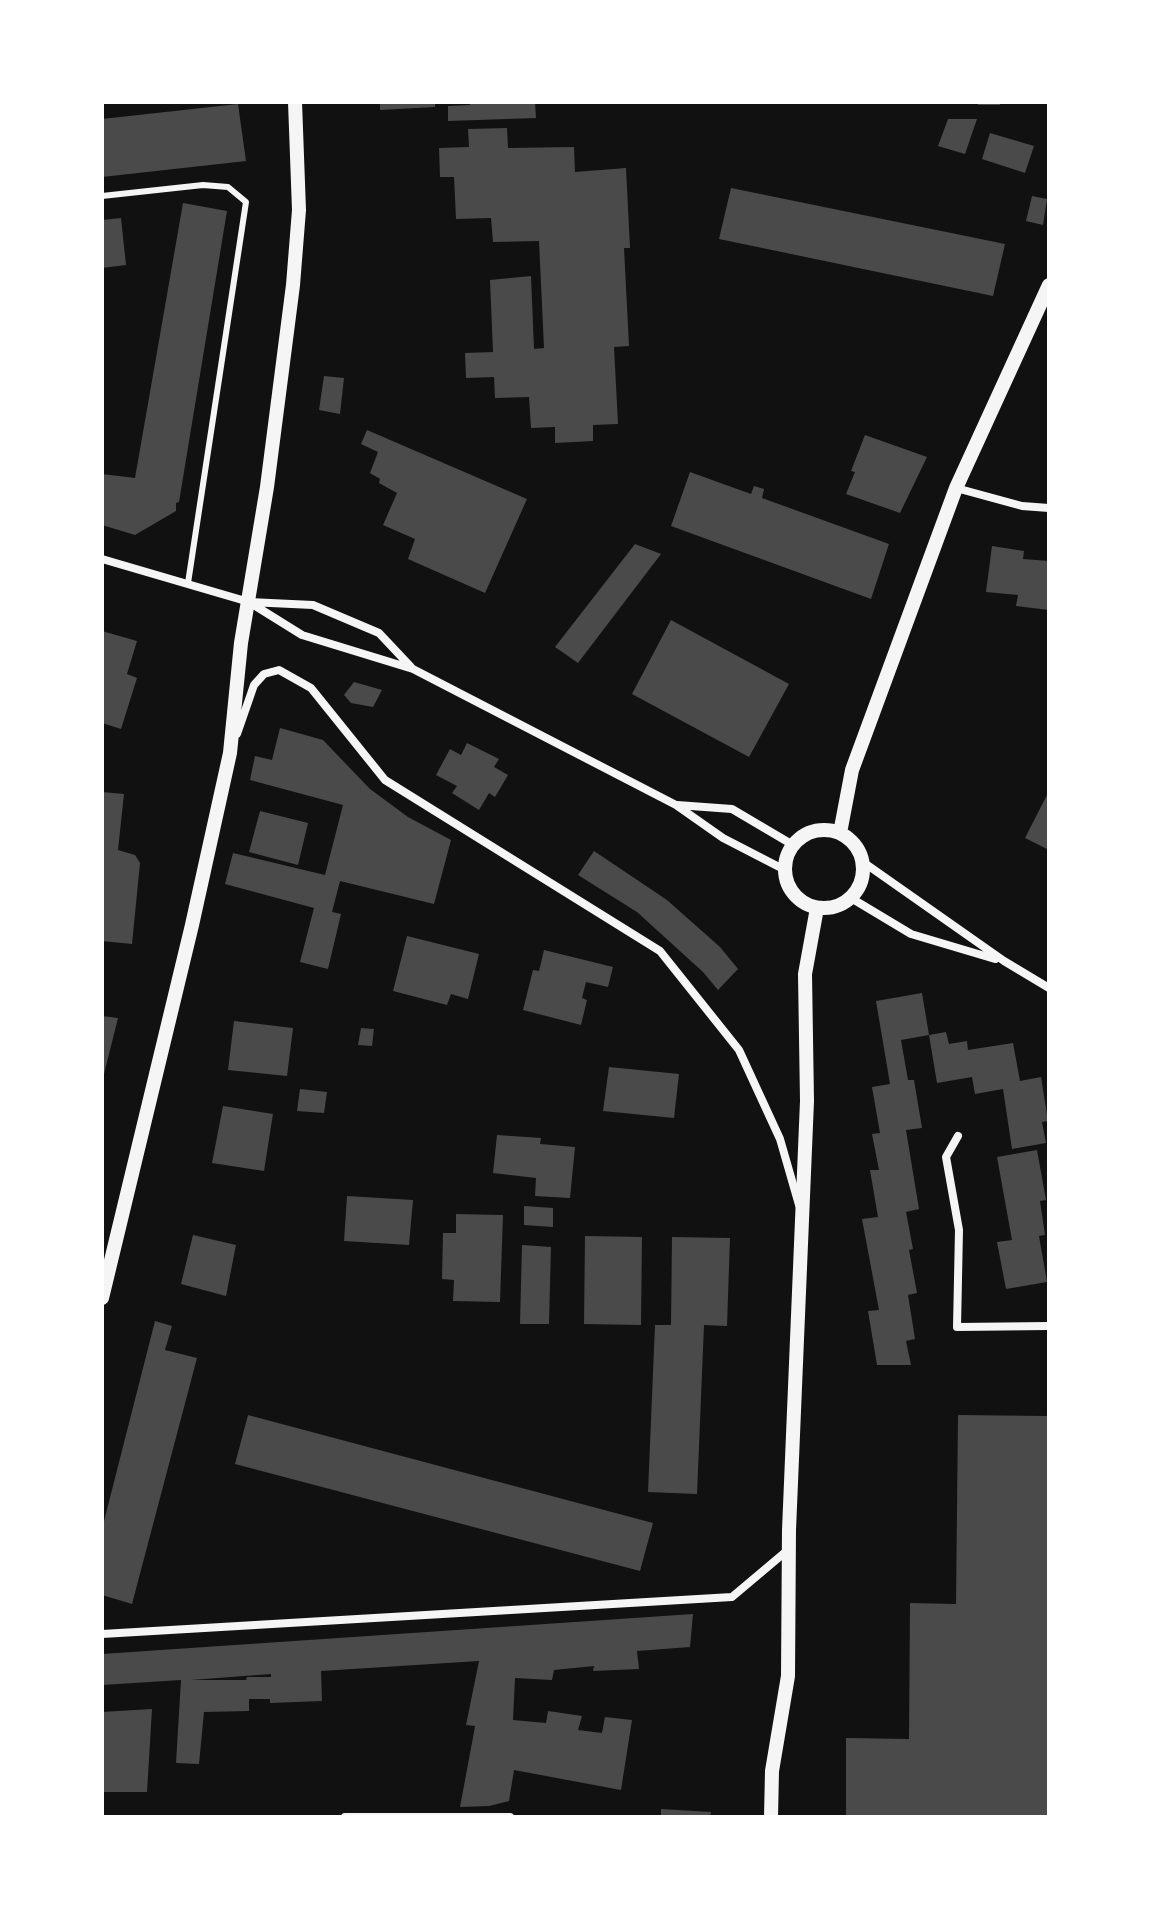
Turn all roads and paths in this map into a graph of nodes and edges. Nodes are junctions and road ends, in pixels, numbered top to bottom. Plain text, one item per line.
1 (295, 102) edge
2 (102, 196) edge
3 (1049, 285) edge
4 (956, 488) junction
5 (1049, 508) edge
6 (102, 559) edge
7 (188, 583) junction
8 (249, 602) junction
9 (413, 669) junction
10 (230, 753) junction
11 (676, 805) junction
12 (840, 833) junction
13 (793, 845) junction
14 (863, 862) junction
15 (785, 870) junction
16 (851, 898) junction
17 (817, 908) junction
18 (1004, 961) junction
19 (1049, 988) edge
20 (958, 1136) dead end
21 (801, 1214) junction
22 (102, 1298) edge
23 (1049, 1326) edge
24 (789, 1549) junction
25 (102, 1634) edge
26 (345, 1817) edge
27 (510, 1817) edge
28 (771, 1817) edge

1 - 8 street
2 - 7 lane
3 - 4 street
4 - 5 street
4 - 12 street
6 - 7 street
7 - 8 street
8 - 9 street
8 - 9 street
8 - 10 street
9 - 11 street
10 - 21 street
10 - 22 street
11 - 13 street
11 - 15 street
12 - 13 street
12 - 14 street
13 - 15 street
14 - 16 street
14 - 18 street
15 - 17 street
16 - 17 street
16 - 18 street
17 - 21 street
18 - 19 street
20 - 23 street
21 - 24 street
24 - 25 street
24 - 28 street
26 - 27 street

